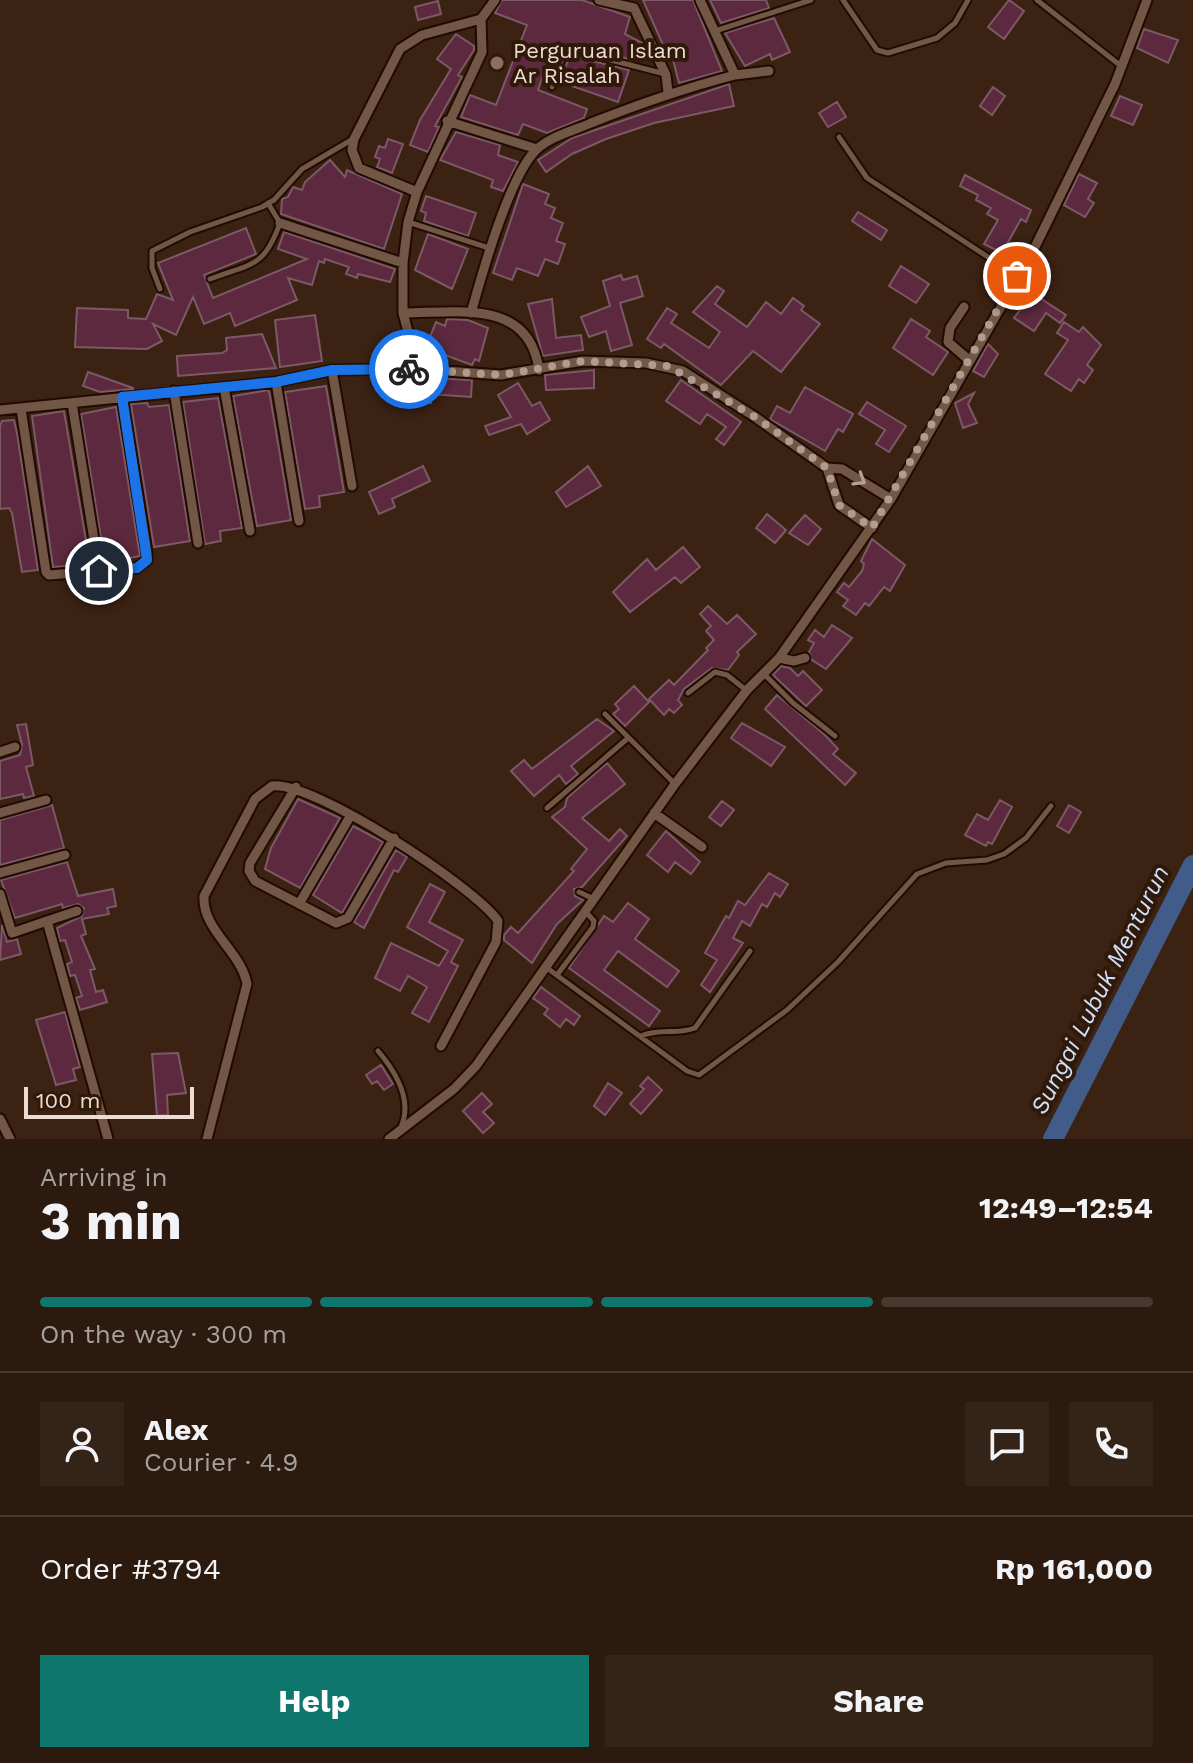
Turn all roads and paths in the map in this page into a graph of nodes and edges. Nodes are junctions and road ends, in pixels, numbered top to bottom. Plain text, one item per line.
1 (495, 0) edge
2 (599, 0) edge
3 (700, 0) edge
4 (811, 0) edge
5 (843, 0) edge
6 (968, 0) edge
7 (1037, 0) edge
8 (1147, 0) edge
9 (636, 4) edge
10 (481, 19) junction
11 (715, 31) junction
12 (1122, 67) junction
13 (769, 71) dead end
14 (666, 75) junction
15 (735, 75) junction
16 (552, 87) dead end
17 (668, 92) junction
18 (447, 121) junction
19 (839, 137) dead end
20 (354, 139) junction
21 (537, 149) junction
22 (417, 192) junction
23 (268, 203) junction
24 (408, 222) junction
25 (280, 223) junction
26 (489, 248) junction
27 (403, 263) junction
28 (1017, 276) junction
29 (210, 279) dead end
30 (160, 289) dead end
31 (964, 307) dead end
32 (403, 313) junction
33 (471, 313) junction
34 (970, 361) junction
35 (418, 369) junction
36 (332, 370) junction
37 (539, 370) junction
38 (276, 382) junction
39 (224, 387) junction
40 (174, 391) junction
41 (122, 397) junction
42 (72, 403) junction
43 (21, 409) junction
44 (0, 410) edge
45 (827, 468) junction
46 (352, 486) dead end
47 (891, 499) junction
48 (299, 521) dead end
49 (872, 528) junction
50 (250, 531) dead end
51 (198, 543) dead end
52 (99, 571) junction
53 (779, 658) junction
54 (805, 658) dead end
55 (764, 674) junction
56 (747, 690) junction
57 (688, 693) dead end
58 (605, 714) dead end
59 (835, 736) dead end
60 (627, 739) junction
61 (15, 747) dead end
62 (0, 752) edge
63 (675, 784) junction
64 (296, 787) junction
65 (46, 800) dead end
66 (1051, 806) dead end
67 (547, 808) dead end
68 (0, 813) edge
69 (654, 813) junction
70 (351, 815) junction
71 (394, 838) junction
72 (702, 847) dead end
73 (65, 855) dead end
74 (0, 873) edge
75 (579, 892) dead end
76 (0, 894) edge
77 (595, 899) junction
78 (299, 904) junction
79 (77, 911) dead end
80 (586, 912) junction
81 (47, 921) junction
82 (12, 933) junction
83 (0, 936) edge
84 (750, 951) dead end
85 (547, 968) junction
86 (557, 975) junction
87 (641, 1036) junction
88 (441, 1046) dead end
89 (378, 1051) dead end
90 (0, 1119) edge
91 (393, 1137) edge
92 (10, 1139) edge
93 (108, 1139) edge
94 (207, 1139) edge

1 - 10 street
2 - 9 street
3 - 11 street
4 - 11 lane
5 - 6 lane
7 - 12 lane
8 - 12 street
9 - 14 street
10 - 18 street
10 - 20 street
11 - 15 street
12 - 28 street
13 - 15 street
14 - 16 lane
14 - 17 street
15 - 17 street
17 - 21 street
18 - 21 street
18 - 22 street
19 - 28 lane
20 - 22 street
20 - 23 lane
21 - 26 street
22 - 24 street
23 - 25 lane
23 - 30 lane
24 - 26 lane
24 - 27 street
25 - 27 street
25 - 29 lane
26 - 33 street
27 - 32 street
28 - 34 street
31 - 34 street
32 - 33 street
32 - 35 street
33 - 37 street
34 - 47 street
35 - 36 street
35 - 37 street
36 - 38 street
36 - 46 street
37 - 45 street
38 - 39 street
38 - 48 street
39 - 40 street
39 - 50 street
40 - 41 street
40 - 51 street
41 - 42 street
41 - 52 street
42 - 43 street
42 - 52 street
43 - 44 street
43 - 52 street
45 -> 47 street
45 - 49 street
47 - 49 street
49 - 53 street
53 - 54 street
53 - 55 street
55 - 56 street
55 - 59 lane
56 - 57 lane
56 - 63 street
58 - 60 lane
60 - 63 lane
60 - 67 lane
61 - 62 street
63 - 69 street
64 - 70 street
64 - 78 street
64 - 94 street
65 - 68 street
66 - 87 lane
69 - 72 street
69 - 77 street
70 - 71 street
70 - 78 street
71 - 78 street
71 - 88 street
73 - 74 street
75 - 77 lane
76 - 82 street
77 - 80 street
79 - 81 street
80 - 85 street
80 - 86 lane
81 - 82 street
81 - 93 street
82 - 83 street
84 - 87 lane
85 - 86 lane
85 - 91 street
86 - 87 lane
89 - 91 lane
90 - 92 street

